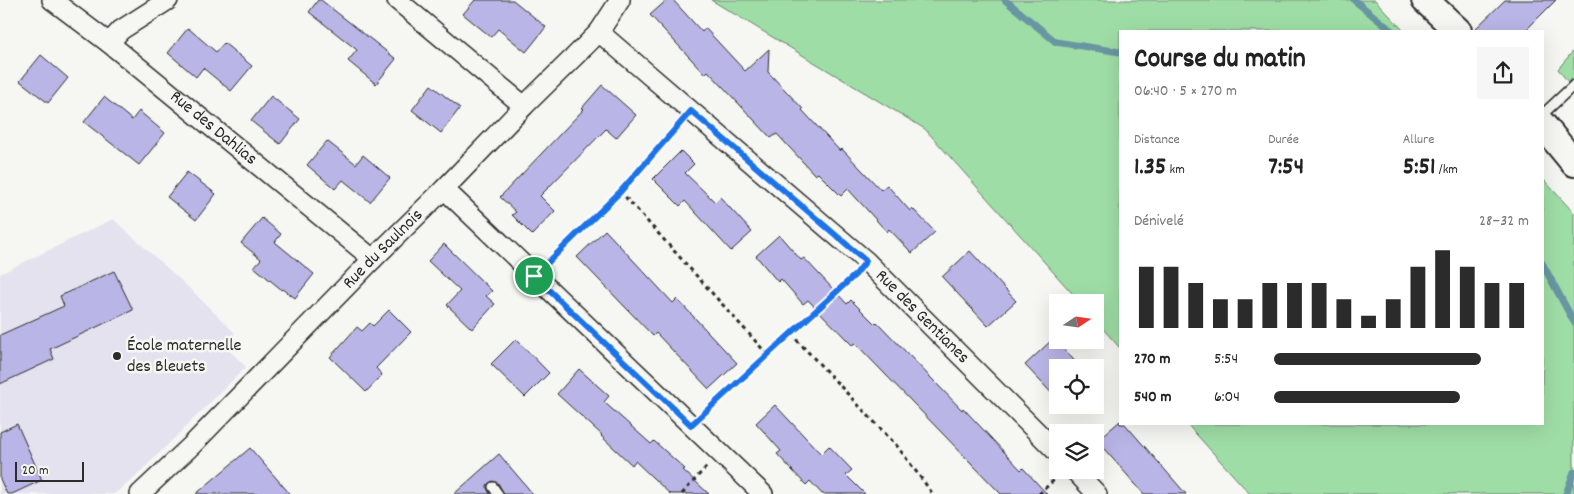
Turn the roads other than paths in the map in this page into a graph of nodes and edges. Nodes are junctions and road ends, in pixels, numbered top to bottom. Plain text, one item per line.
1 (52, 0) edge
2 (168, 0) edge
3 (397, 0) edge
4 (620, 0) edge
5 (1424, 0) edge
6 (1457, 30) edge
7 (599, 32) junction
8 (109, 42) junction
9 (1574, 86) edge
10 (524, 106) junction
11 (1544, 113) edge
12 (1544, 126) edge
13 (1574, 164) edge
14 (444, 189) junction
15 (373, 259) junction
16 (1049, 444) edge
17 (1075, 479) edge
18 (140, 494) edge
19 (764, 494) edge
20 (1098, 494) edge

1 - 8 street, Rue des Dahlias
2 - 8 street
3 - 10 street
4 - 7 street, Rue du Saulnois
5 - 6 main road
7 - 10 street, Rue du Saulnois
7 - 16 street, Rue des Gentianes
8 - 15 street, Rue des Dahlias
9 - 11 lane
10 - 14 street, Rue du Saulnois
12 - 13 main road
14 - 15 street, Rue du Saulnois
14 - 19 street
15 - 18 street, Rue du Saulnois
17 - 20 street

